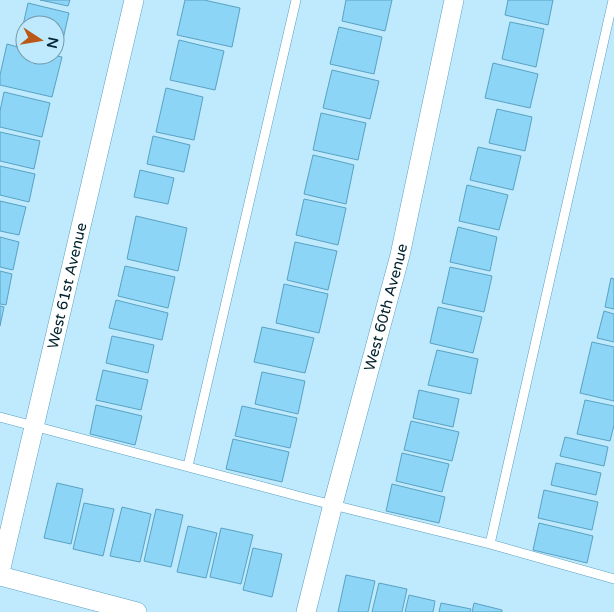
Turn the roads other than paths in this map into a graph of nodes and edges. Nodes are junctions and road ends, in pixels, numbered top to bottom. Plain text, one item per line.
1 (134, 0) edge
2 (296, 0) edge
3 (454, 0) edge
4 (614, 0) edge
5 (0, 417) edge
6 (34, 426) junction
7 (188, 466) junction
8 (333, 504) junction
9 (490, 544) junction
10 (0, 572) edge
11 (0, 576) edge
12 (614, 579) edge
13 (136, 612) edge
14 (306, 612) edge

1 - 6 street, West 61st Avenue
2 - 7 lane
3 - 8 street, West 60th Avenue
4 - 9 lane
5 - 6 lane
6 - 7 lane
6 - 10 street, West 61st Avenue
7 - 8 lane
8 - 9 lane
8 - 14 street, West 60th Avenue
9 - 12 lane
11 - 13 street

